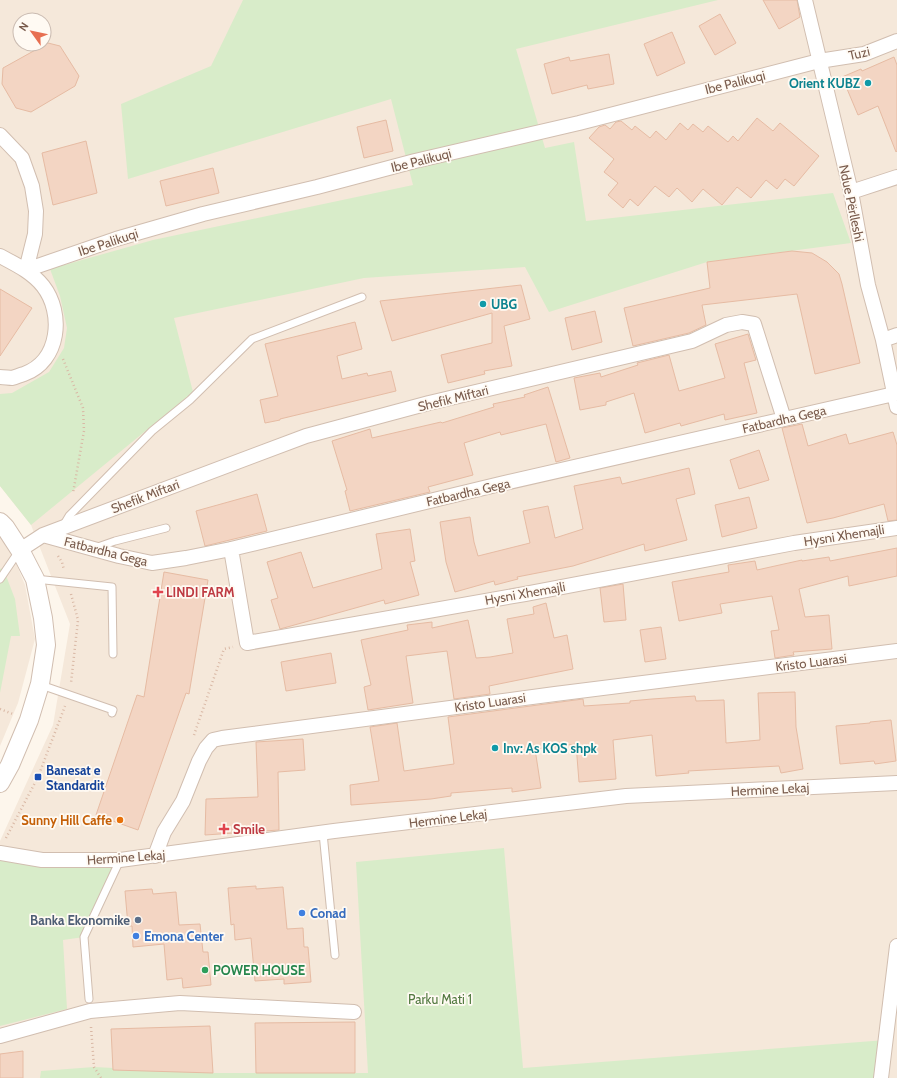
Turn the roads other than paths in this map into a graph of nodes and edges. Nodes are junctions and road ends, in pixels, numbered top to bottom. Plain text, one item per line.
1 (805, 0) edge
2 (897, 41) edge
3 (820, 61) junction
4 (0, 135) edge
5 (897, 177) edge
6 (851, 192) junction
7 (0, 256) edge
8 (26, 270) junction
9 (362, 297) dead end
10 (897, 335) edge
11 (883, 340) junction
12 (0, 377) edge
13 (896, 400) edge
14 (784, 419) junction
15 (0, 522) edge
16 (66, 522) junction
17 (166, 528) dead end
18 (897, 528) edge
19 (42, 535) junction
20 (92, 549) junction
21 (231, 549) junction
22 (20, 550) junction
23 (0, 579) edge
24 (36, 580) junction
25 (897, 651) edge
26 (113, 654) dead end
27 (40, 684) junction
28 (112, 713) dead end
29 (0, 783) edge
30 (897, 783) edge
31 (323, 833) junction
32 (0, 853) edge
33 (155, 856) junction
34 (120, 860) junction
35 (897, 946) edge
36 (334, 955) dead end
37 (895, 982) edge
38 (89, 1005) junction
39 (893, 1009) edge
40 (354, 1012) dead end
41 (0, 1036) edge
42 (881, 1078) edge

1 - 3 street, Ndue Përlleshi
2 - 3 street, Tuzi
3 - 6 street, Ndue Përlleshi
3 - 8 street, Ibe Palikuqi
4 - 8 street
5 - 6 street
6 - 11 street, Ndue Përlleshi
7 - 8 street
8 - 12 street
9 - 16 lane, Shefik Miftari
10 - 11 street
11 - 13 street, Ndue Përlleshi
13 - 14 street, Fatbardha Gega
14 - 16 street, Shefik Miftari
14 - 21 street, Fatbardha Gega
15 - 22 street
16 - 19 street, Shefik Miftari
17 - 20 lane
18 - 21 street, Hysni Xhemajli
19 - 20 street, Fatbardha Gega
19 - 22 street, Shefik Miftari
20 - 21 street, Fatbardha Gega
22 - 23 lane
22 - 24 street
24 - 26 lane
24 - 27 street
25 - 33 street, Kristo Luarasi
27 - 28 lane
27 - 29 street
30 - 31 street, Hermine Lekaj
31 - 33 street, Hermine Lekaj
31 - 36 lane
32 - 34 street, Hermine Lekaj
33 - 34 street, Hermine Lekaj
34 - 38 lane
35 - 37 street
37 - 39 street
38 - 40 street
38 - 41 street
39 - 42 street

